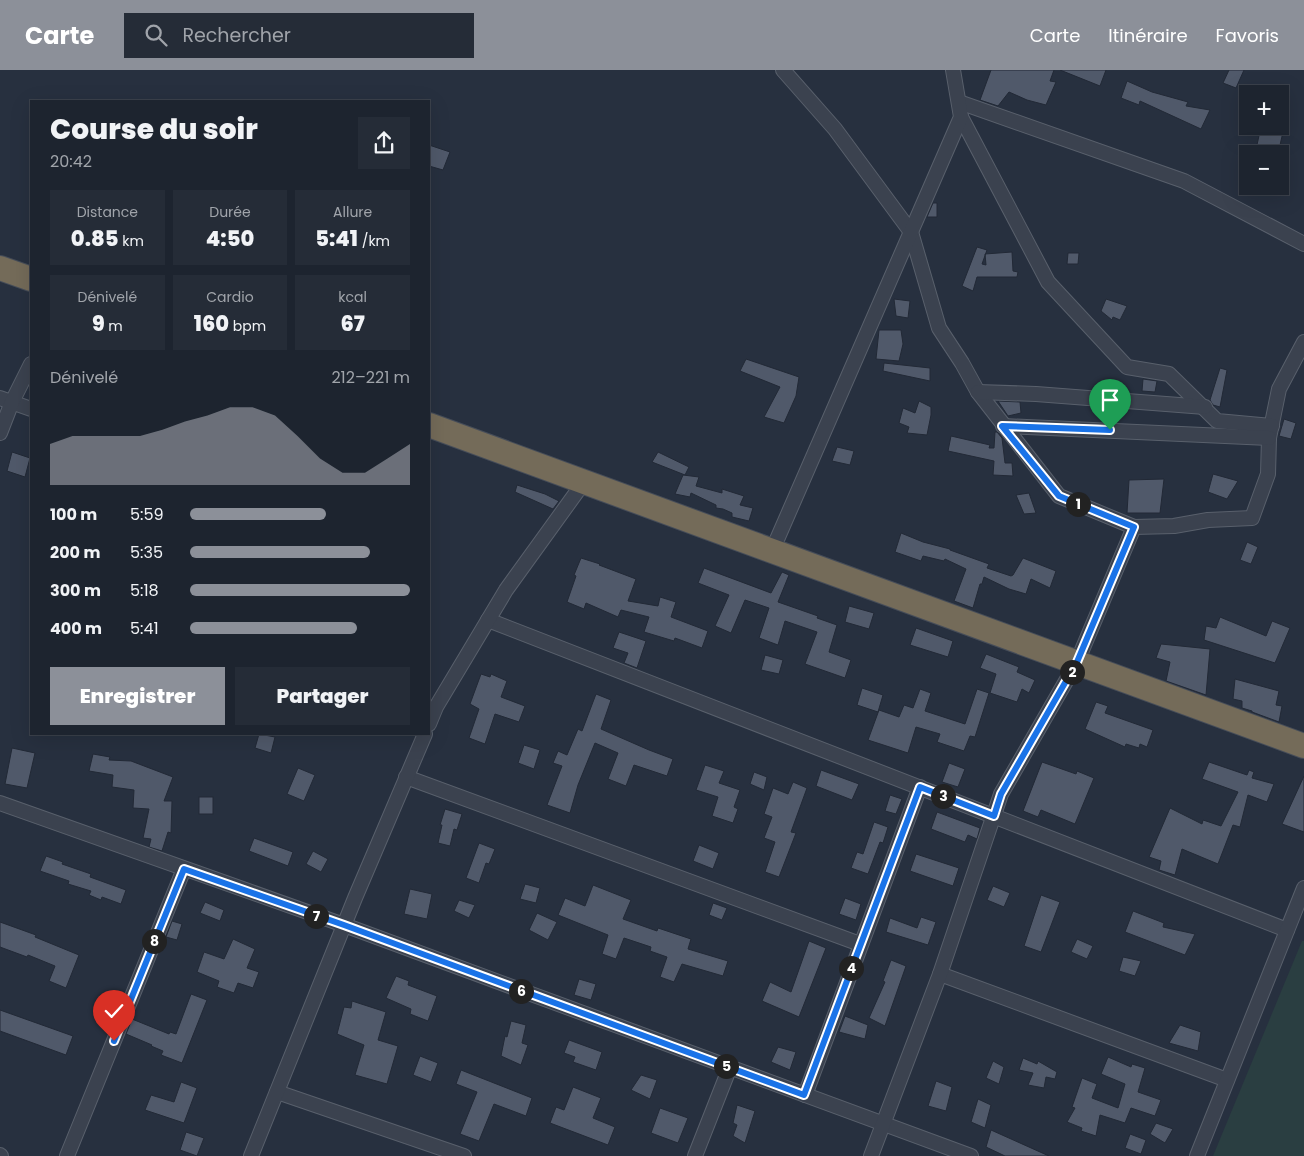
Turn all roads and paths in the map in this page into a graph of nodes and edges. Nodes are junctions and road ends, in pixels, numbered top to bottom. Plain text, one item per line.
1 (783, 70) edge
2 (954, 70) edge
3 (959, 102) junction
4 (961, 117) junction
5 (911, 232) junction
6 (1304, 244) edge
7 (0, 268) edge
8 (30, 280) edge
9 (1304, 342) edge
10 (30, 365) edge
11 (978, 392) junction
12 (6, 400) edge
13 (1205, 407) junction
14 (30, 409) edge
15 (430, 425) edge
16 (1002, 426) junction
17 (1270, 432) junction
18 (0, 433) edge
19 (584, 482) junction
20 (1134, 527) junction
21 (772, 551) junction
22 (488, 620) junction
23 (1077, 662) junction
24 (430, 722) edge
25 (424, 735) edge
26 (1304, 746) edge
27 (406, 777) junction
28 (920, 787) junction
29 (0, 803) edge
30 (994, 816) junction
31 (184, 869) junction
32 (1304, 888) edge
33 (344, 925) junction
34 (1287, 930) junction
35 (860, 944) junction
36 (940, 974) junction
37 (730, 1068) junction
38 (1227, 1080) junction
39 (277, 1092) junction
40 (804, 1095) junction
41 (883, 1124) junction
42 (67, 1156) edge
43 (251, 1156) edge
44 (464, 1156) edge
45 (695, 1156) edge
46 (871, 1156) edge
47 (971, 1156) edge
48 (1197, 1156) edge

1 - 5 street
2 - 3 street
3 - 4 street
3 - 6 street
4 - 5 street
4 - 13 street
5 - 11 street
5 - 21 street
7 - 8 highway
9 - 17 street
10 - 12 street
11 - 13 street
11 - 16 street
12 - 14 street
12 - 18 street
13 - 17 street
15 - 19 highway
16 - 17 street
16 - 20 street
17 - 20 street
19 - 21 highway
19 - 22 street
20 - 23 street
21 - 23 highway
22 - 24 street
22 - 28 street
23 - 26 highway
23 - 30 street
25 - 27 street
27 - 33 street
27 - 35 street
28 - 30 street
28 - 35 street
29 - 31 street
30 - 34 street
30 - 36 street
31 - 33 street
31 - 42 street
32 - 34 street
33 - 37 street
33 - 39 street
34 - 38 street
35 - 40 street
36 - 38 street
36 - 41 street
37 - 40 street
37 - 45 street
38 - 48 street
39 - 43 street
39 - 44 street
40 - 41 street
41 - 46 street
41 - 47 street

